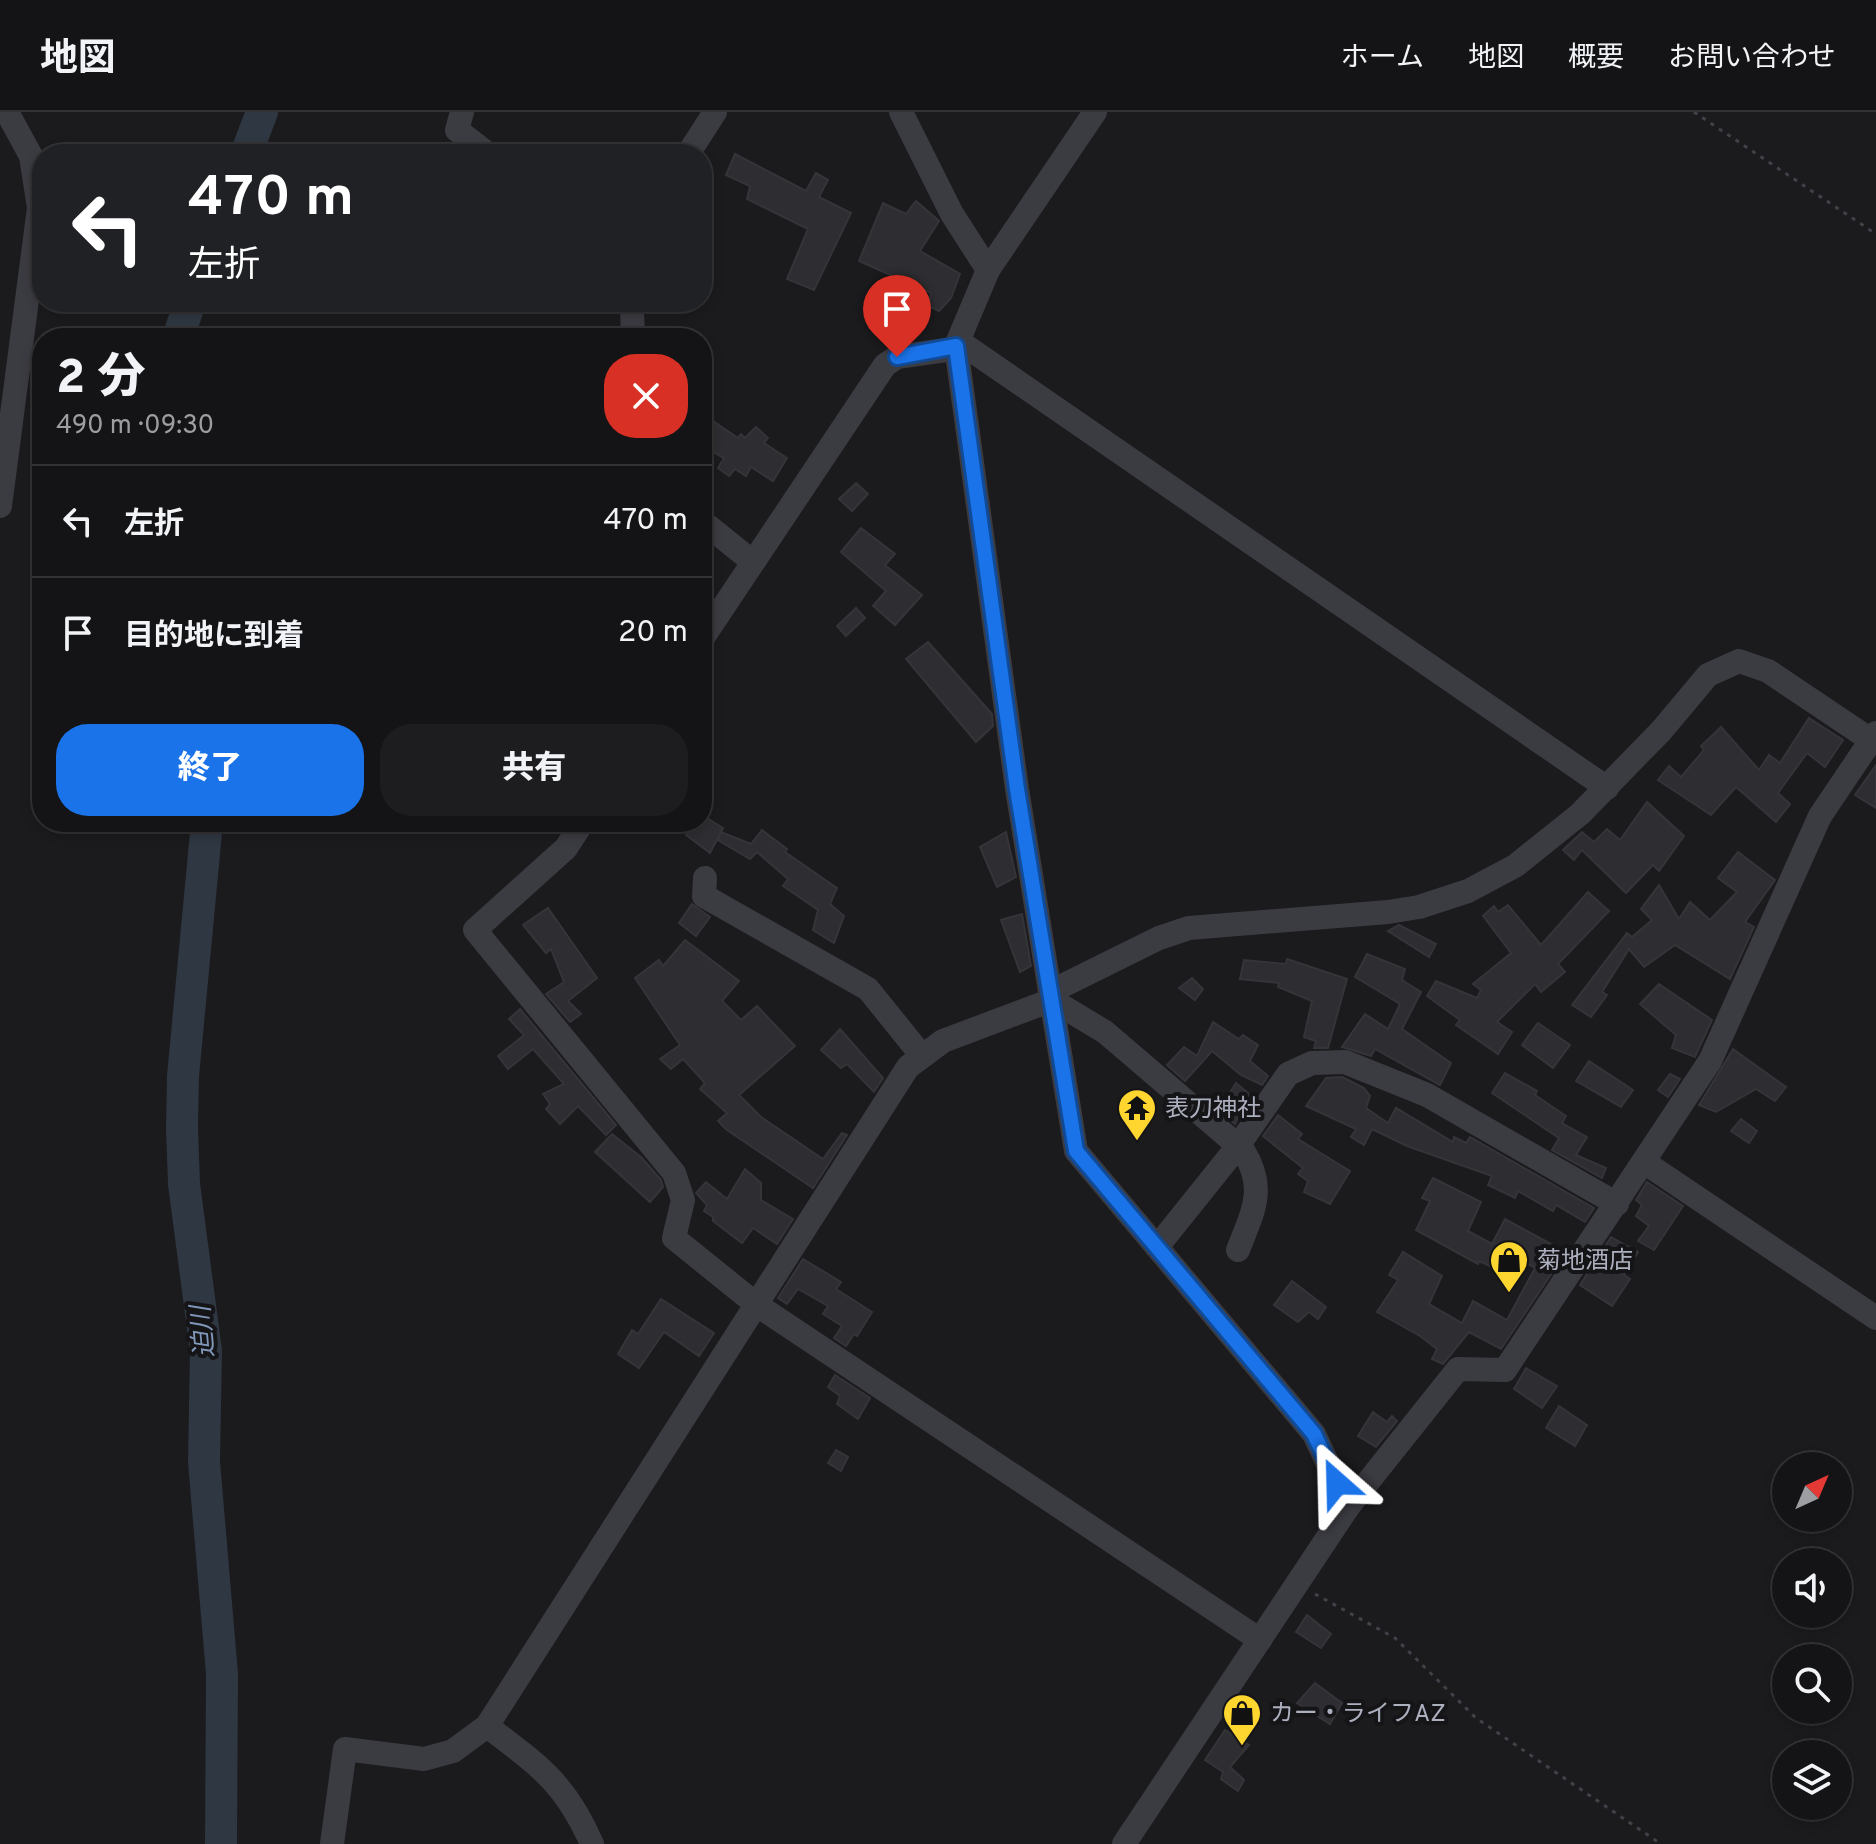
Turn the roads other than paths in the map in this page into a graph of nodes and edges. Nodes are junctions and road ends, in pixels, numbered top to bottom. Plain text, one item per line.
1 (7, 112) edge
2 (462, 112) edge
3 (715, 112) edge
4 (901, 112) edge
5 (1095, 112) edge
6 (475, 144) edge
7 (694, 144) edge
8 (32, 162) edge
9 (988, 270) junction
10 (32, 271) edge
11 (956, 346) junction
12 (4, 446) edge
13 (0, 506) edge
14 (712, 529) edge
15 (753, 562) junction
16 (712, 624) edge
17 (1874, 736) edge
18 (1607, 788) junction
19 (576, 832) edge
20 (705, 878) dead end
21 (1052, 1000) junction
22 (922, 1056) junction
23 (1238, 1146) junction
24 (1644, 1162) junction
25 (1617, 1204) junction
26 (1157, 1247) junction
27 (1238, 1250) dead end
28 (757, 1305) junction
29 (1876, 1318) edge
30 (1348, 1507) junction
31 (1260, 1640) junction
32 (487, 1726) junction
33 (332, 1844) edge
34 (592, 1844) edge
35 (1124, 1844) edge

1 - 8 street
2 - 6 street
3 - 7 street
4 - 9 street
5 - 9 street
9 - 11 street
10 - 12 street
11 - 15 street
11 - 18 street
11 - 21 street
12 - 13 street
14 - 15 street
15 - 16 street
17 - 18 street
17 - 24 street
18 - 21 street
19 - 28 street
20 - 22 street
21 - 22 street
21 - 23 street
21 - 26 street
22 - 28 street
23 - 25 street
23 - 26 street
23 - 27 street
24 - 25 street
24 - 29 street
25 - 30 street
26 - 30 street
28 - 31 street
28 - 32 street
30 - 31 street
31 - 35 street
32 - 33 street
32 - 34 street

